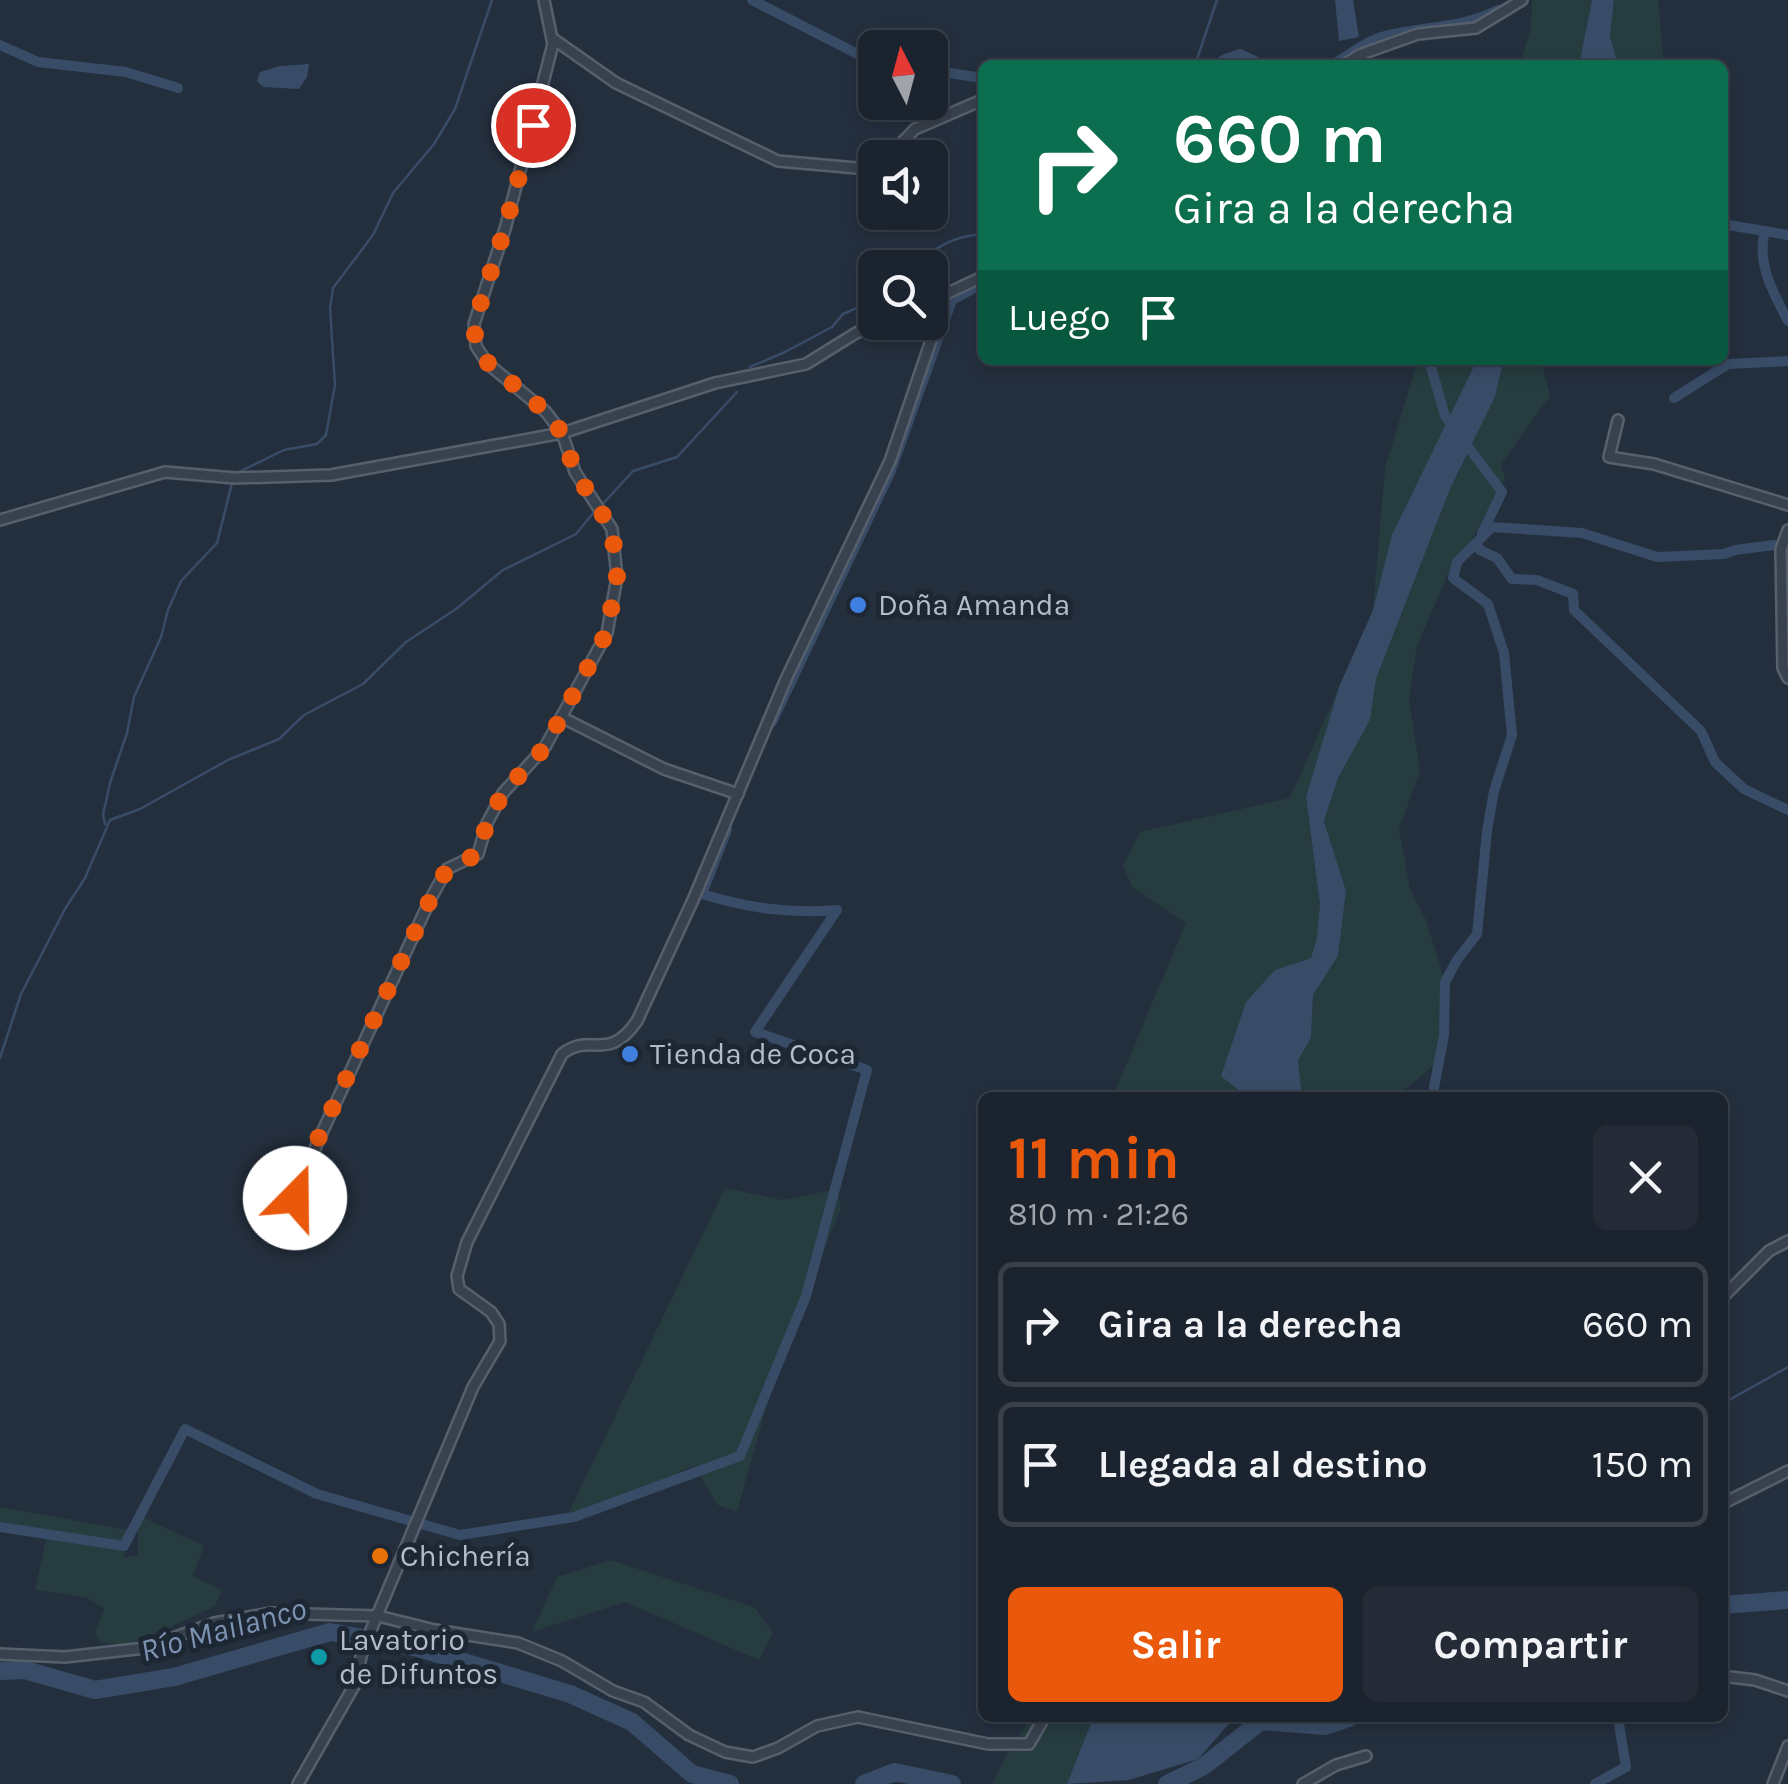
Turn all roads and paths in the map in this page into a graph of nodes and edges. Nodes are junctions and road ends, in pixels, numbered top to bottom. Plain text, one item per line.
1 (544, 0) edge
2 (1522, 0) edge
3 (552, 38) junction
4 (1352, 60) edge
5 (978, 102) edge
6 (904, 140) edge
7 (858, 168) edge
8 (978, 279) edge
9 (948, 293) edge
10 (858, 332) edge
11 (931, 340) edge
12 (1618, 420) dead end
13 (562, 433) junction
14 (1788, 506) edge
15 (0, 520) edge
16 (1788, 530) edge
17 (1788, 678) edge
18 (561, 717) junction
19 (738, 794) junction
20 (283, 1227) dead end
21 (1788, 1241) edge
22 (1728, 1292) edge
23 (1788, 1470) edge
24 (1728, 1501) edge
25 (378, 1616) junction
26 (0, 1654) edge
27 (1728, 1677) edge
28 (1788, 1691) edge
29 (1042, 1722) edge
30 (1788, 1746) edge
31 (1366, 1756) dead end
32 (298, 1784) edge
33 (1303, 1784) edge
34 (1773, 1784) edge

1 - 3 street
2 - 4 street
3 - 7 street
3 - 13 street
5 - 6 street
8 - 9 street
10 - 13 street
11 - 19 street
12 - 14 street
13 - 15 street
13 - 18 street
16 - 17 street
18 - 19 street
18 - 20 street
19 - 25 street
21 - 22 street
23 - 24 street
25 - 26 street
25 - 29 street
25 - 32 street
27 - 28 street
30 - 34 street
31 - 33 street

